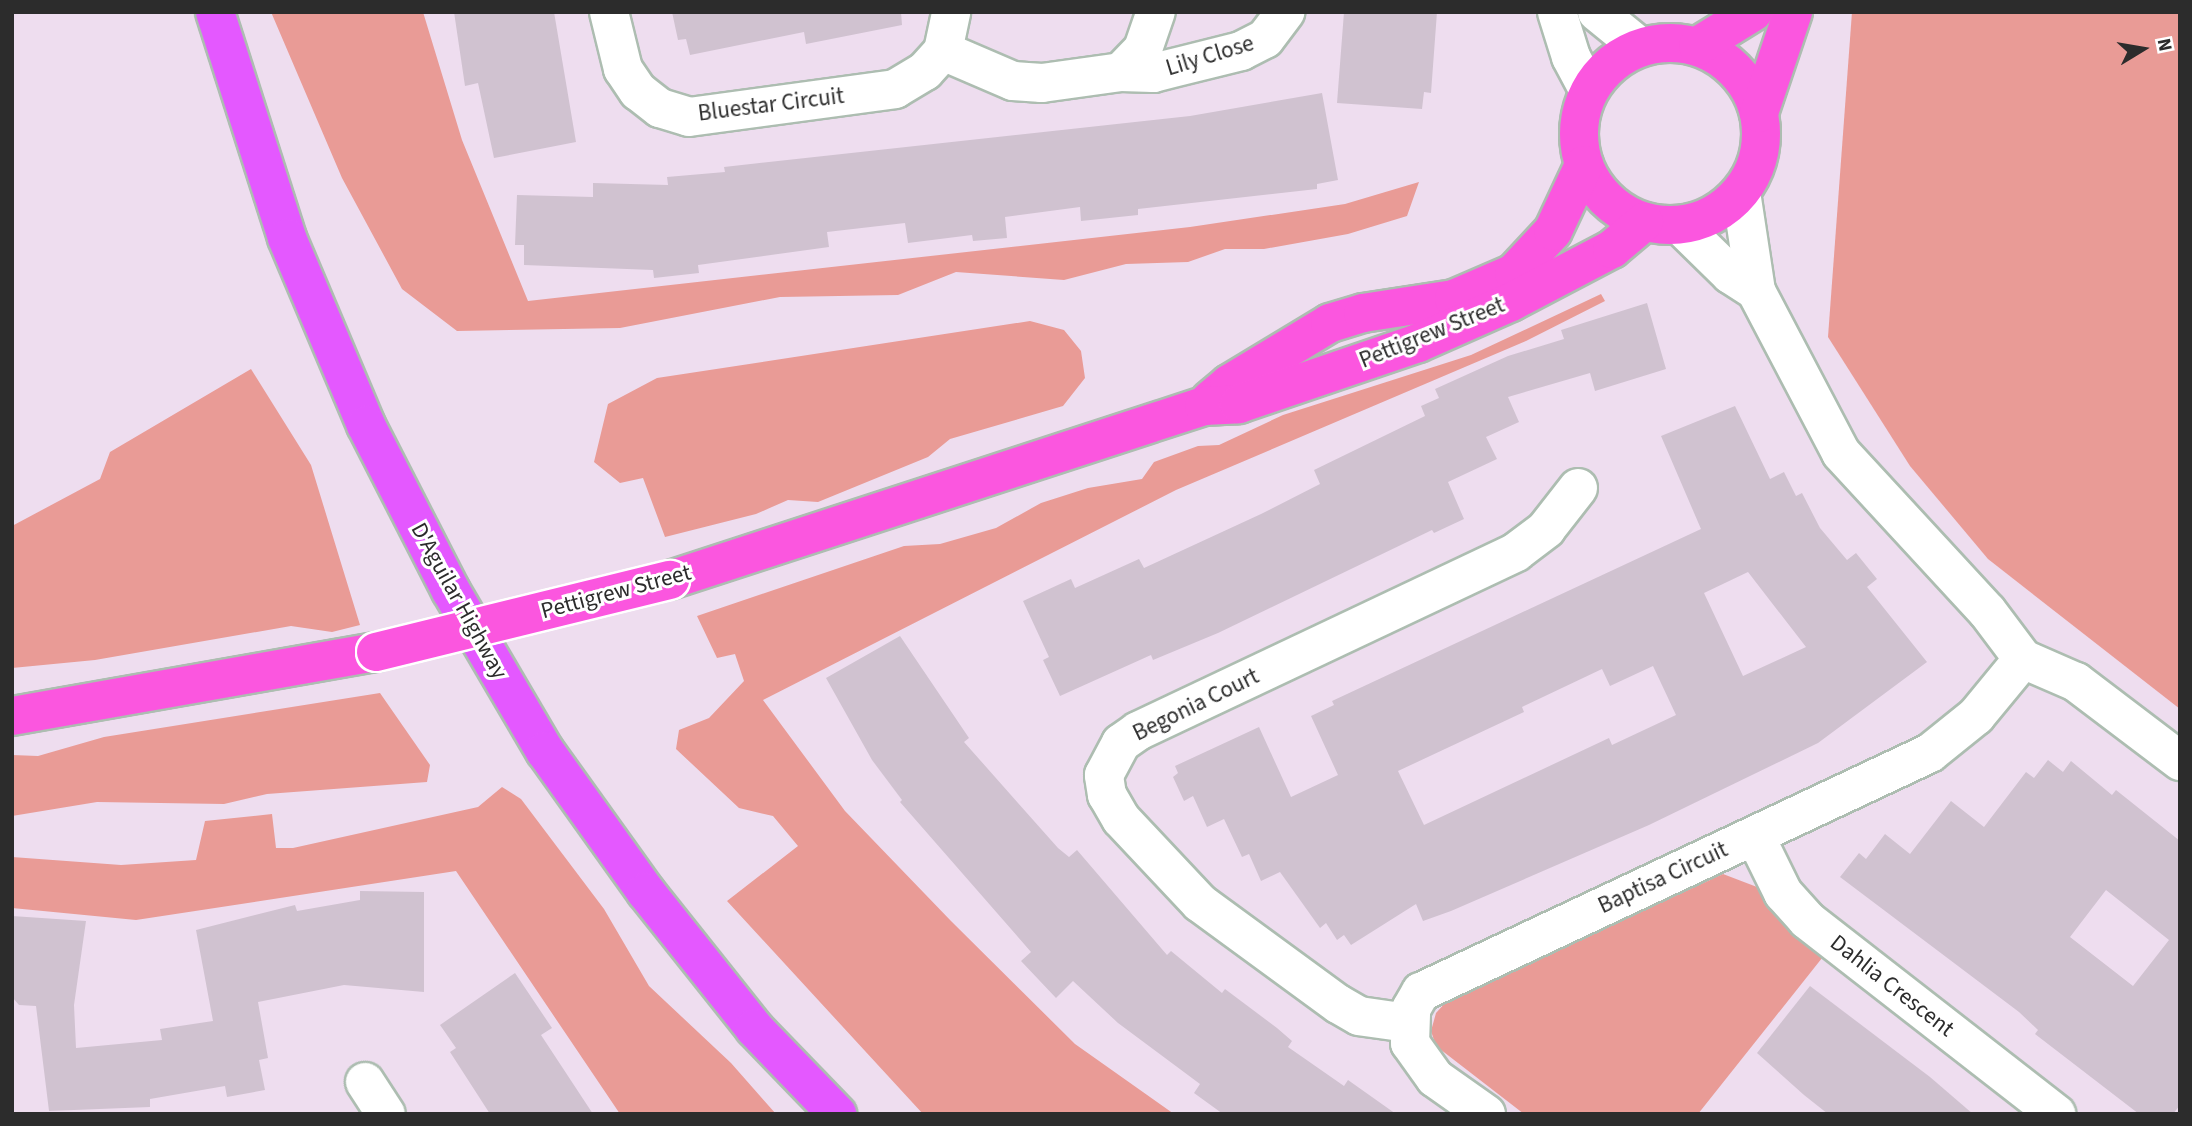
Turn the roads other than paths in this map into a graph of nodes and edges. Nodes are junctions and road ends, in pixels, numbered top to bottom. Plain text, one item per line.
1 (215, 12) edge
2 (609, 12) edge
3 (951, 12) edge
4 (1156, 12) edge
5 (1286, 12) edge
6 (1557, 12) edge
7 (1597, 12) edge
8 (1753, 12) edge
9 (1793, 12) edge
10 (1640, 47) junction
11 (1698, 47) junction
12 (943, 51) junction
13 (1121, 72) junction
14 (1589, 91) junction
15 (1759, 113) junction
16 (1584, 165) junction
17 (1741, 192) junction
18 (1662, 224) junction
19 (1756, 291) junction
20 (1204, 406) junction
21 (1578, 488) dead end
22 (2023, 659) junction
23 (12, 716) edge
24 (2180, 761) edge
25 (1755, 835) junction
26 (1408, 1023) junction
27 (365, 1082) dead end
28 (386, 1114) edge
29 (837, 1114) edge
30 (1486, 1114) edge
31 (2056, 1114) edge

1 - 29 highway, D'Aguilar Highway
2 - 12 street, Bluestar Circuit
3 - 12 street
4 - 13 street, Lily Close
5 - 13 street, Lily Close
6 - 14 street
7 - 10 street
8 - 11 main road
9 - 15 main road
10 - 11 main road
10 - 14 main road
11 - 15 main road
12 - 13 street, Lily Close
14 - 16 main road
15 - 17 main road
16 - 18 main road
16 - 20 main road, Pettigrew Street
17 - 18 main road
17 - 19 street
18 - 19 street
18 - 20 main road, Pettigrew Street
19 - 22 street
20 - 23 main road, Pettigrew Street, bridge
21 - 26 street, Begonia Court
22 - 24 street
22 - 25 street, Baptisa Circuit
25 - 26 street, Baptisa Circuit
25 - 31 street, Dahlia Crescent
26 - 30 street
27 - 28 street

